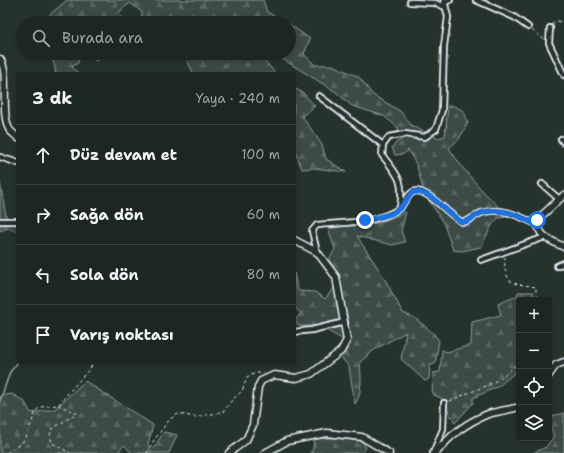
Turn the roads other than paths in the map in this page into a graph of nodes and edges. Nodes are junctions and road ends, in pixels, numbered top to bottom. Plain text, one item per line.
1 (450, 0) edge
2 (476, 0) edge
3 (410, 2) dead end
4 (444, 3) edge
5 (528, 27) road end
6 (550, 28) road end
7 (0, 59) edge
8 (564, 75) edge
9 (318, 96) dead end
10 (16, 136) edge
11 (383, 145) junction
12 (0, 157) edge
13 (16, 162) edge
14 (542, 184) dead end
15 (562, 197) edge
16 (400, 208) junction
17 (0, 221) edge
18 (16, 221) edge
19 (538, 226) junction
20 (545, 237) junction
21 (296, 241) edge
22 (564, 247) edge
23 (317, 252) junction
24 (482, 260) dead end
25 (564, 263) edge
26 (557, 266) dead end
27 (344, 322) junction
28 (296, 332) edge
29 (564, 362) edge
30 (552, 371) edge
31 (444, 403) road end
32 (516, 408) edge
33 (229, 453) edge
34 (265, 453) edge
35 (389, 453) edge
36 (434, 453) edge

1 - 4 street
2 - 5 street
3 - 4 street
4 - 11 street
6 - 8 street
7 - 10 street
9 - 11 street
11 - 16 street
12 - 13 street
14 - 15 street
15 - 19 street
16 - 19 street
16 - 23 street
17 - 18 street
19 - 20 street
20 - 22 street
20 - 24 street
21 - 23 street
23 - 27 street
25 - 26 street
27 - 28 street
27 - 33 street
29 - 30 street
31 - 36 street
32 - 36 street
34 - 35 street

